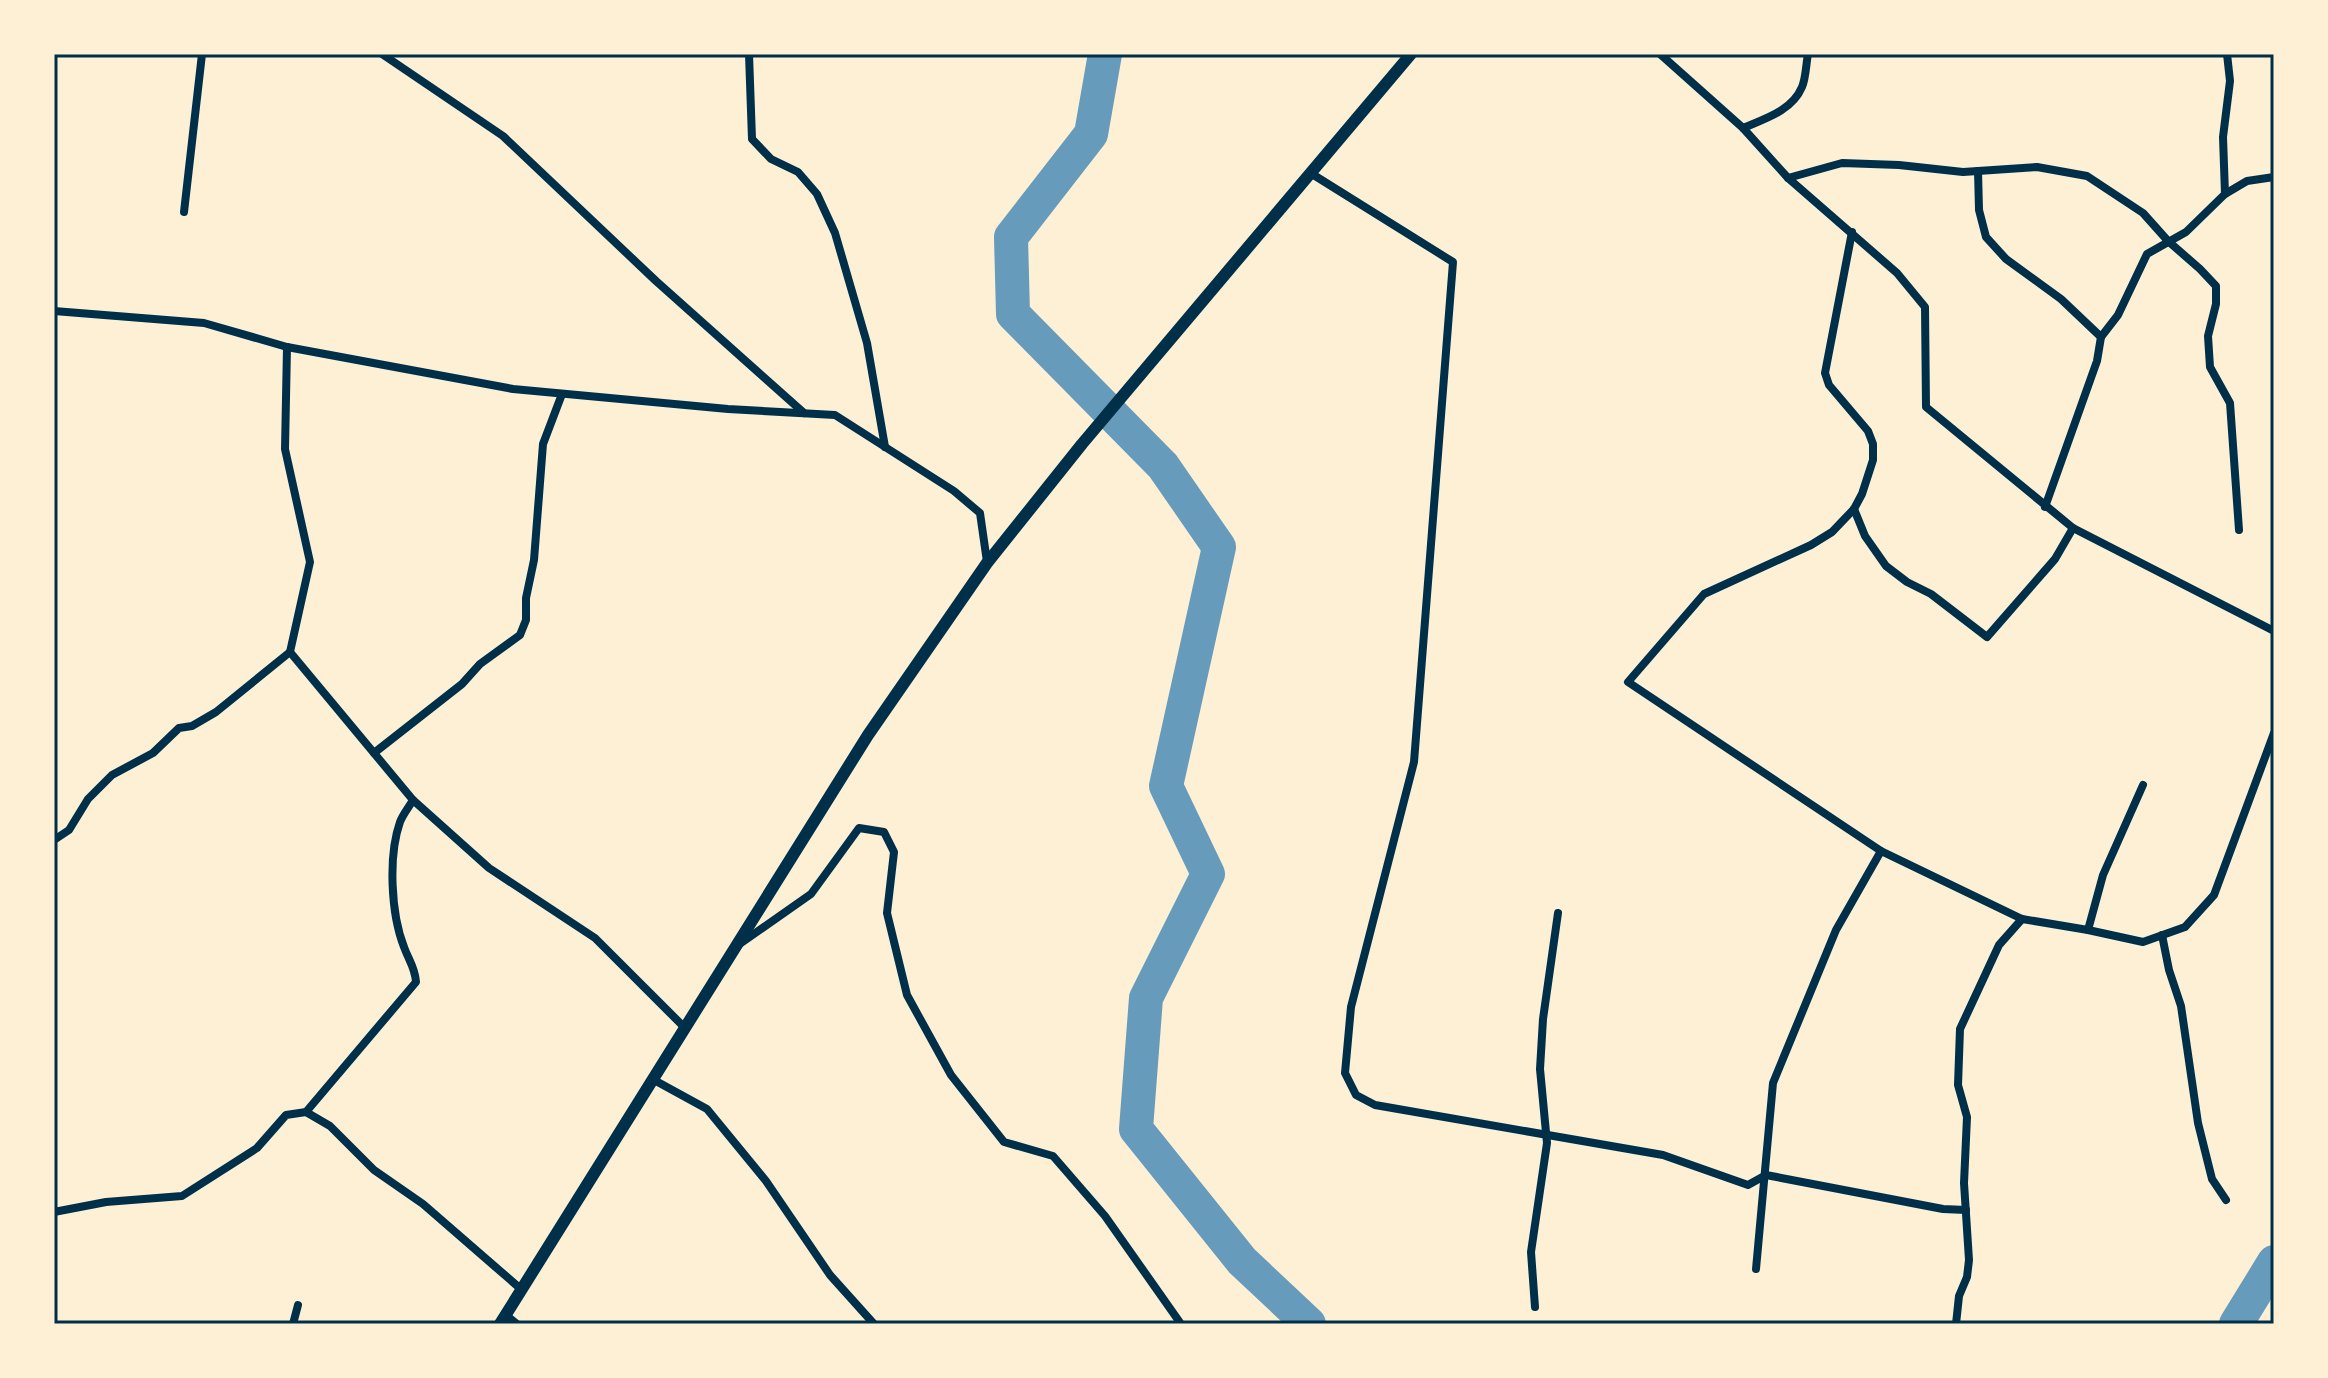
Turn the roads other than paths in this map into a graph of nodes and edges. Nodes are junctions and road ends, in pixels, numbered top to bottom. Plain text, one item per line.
1 (202, 54) edge
2 (382, 54) edge
3 (749, 54) edge
4 (1411, 54) edge
5 (1660, 54) edge
6 (1808, 54) edge
7 (2227, 54) edge
8 (1743, 128) junction
9 (1978, 171) junction
10 (1312, 174) junction
11 (2274, 177) edge
12 (1788, 178) junction
13 (2225, 194) junction
14 (184, 212) dead end
15 (1852, 232) junction
16 (2168, 241) junction
17 (54, 311) edge
18 (2101, 337) junction
19 (287, 347) junction
20 (562, 394) junction
21 (805, 413) junction
22 (885, 447) junction
23 (2045, 507) junction
24 (1854, 509) junction
25 (2073, 528) junction
26 (2239, 530) dead end
27 (987, 563) junction
28 (2274, 631) edge
29 (290, 652) junction
30 (2274, 733) edge
31 (374, 753) junction
32 (2143, 785) dead end
33 (413, 800) junction
34 (54, 840) edge
35 (1881, 851) junction
36 (1558, 913) dead end
37 (2022, 919) junction
38 (2088, 930) junction
39 (2162, 935) junction
40 (740, 943) junction
41 (686, 1029) junction
42 (654, 1080) junction
43 (306, 1112) junction
44 (1545, 1135) junction
45 (1766, 1175) junction
46 (2226, 1200) dead end
47 (1966, 1210) junction
48 (54, 1212) edge
49 (1756, 1269) dead end
50 (522, 1290) junction
51 (298, 1305) dead end
52 (1535, 1307) dead end
53 (503, 1320) edge
54 (293, 1324) edge
55 (517, 1324) edge
56 (874, 1324) edge
57 (1181, 1324) edge
58 (1956, 1324) edge

1 - 14 street
2 - 21 street
3 - 22 street
4 - 10 main road
5 - 8 street
6 - 8 street
7 - 13 street
8 - 12 street
9 - 12 street
9 - 16 street
9 - 18 street
10 - 27 main road
10 - 44 street
11 - 13 street
12 - 15 street
13 - 16 street
15 - 23 street
15 - 24 street
16 - 18 street
16 - 26 street
17 - 19 street
18 - 23 street
19 - 20 street
19 - 29 street
20 - 21 street
20 - 31 street
21 - 22 street
22 - 27 street
23 - 25 street
24 - 25 street
24 - 35 street
25 - 28 street
27 - 40 main road
29 - 31 street
29 - 34 street
30 - 39 street
31 - 33 street
32 - 38 street
33 - 41 street
33 - 43 street
35 - 37 street
35 - 45 street
36 - 44 street
37 - 38 street
37 - 47 street
38 - 39 street
39 - 46 street
40 - 41 main road
40 - 57 street
41 - 42 main road
42 - 50 main road
42 - 56 street
43 - 48 street
43 - 50 street
44 - 45 street
44 - 52 street
45 - 47 street
45 - 49 street
47 - 58 street
50 - 53 main road
51 - 54 street
53 - 55 street

